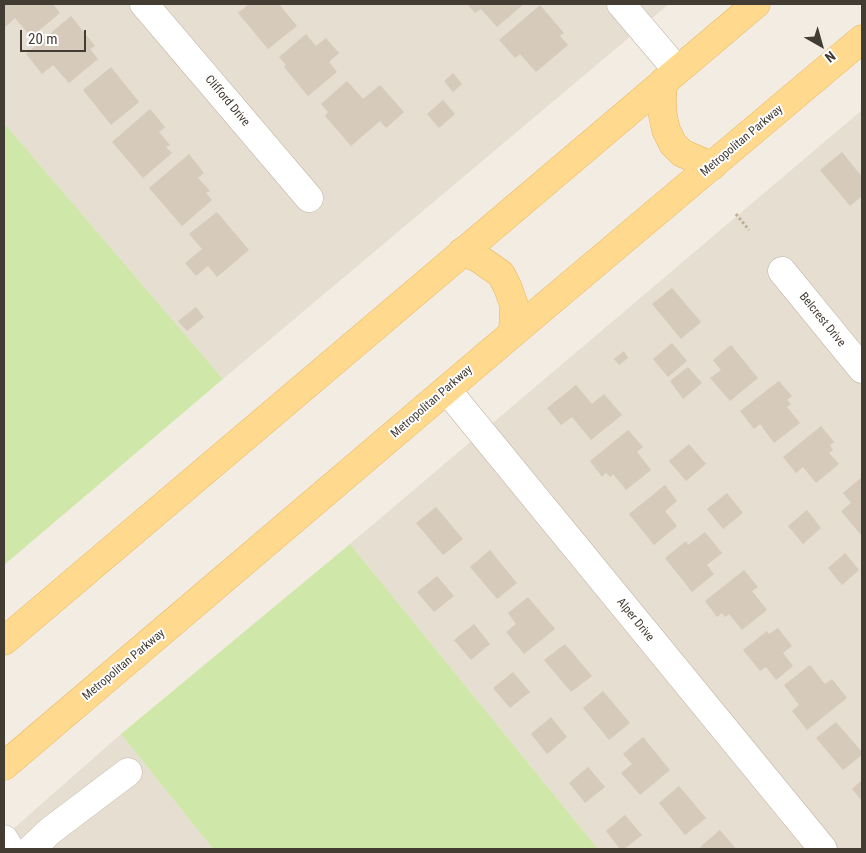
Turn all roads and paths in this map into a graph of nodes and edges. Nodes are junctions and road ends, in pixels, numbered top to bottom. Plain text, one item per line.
1 (144, 4) edge
2 (621, 4) edge
3 (756, 4) edge
4 (862, 39) edge
5 (670, 76) junction
6 (712, 166) junction
7 (309, 198) dead end
8 (736, 214) dead end
9 (749, 230) dead end
10 (462, 252) junction
11 (782, 270) dead end
12 (513, 333) junction
13 (862, 369) edge
14 (446, 390) junction
15 (4, 641) edge
16 (4, 766) edge
17 (128, 772) dead end
18 (4, 839) edge
19 (10, 849) edge
20 (31, 849) edge
21 (824, 849) edge

1 - 7 street, Clifford Drive
2 - 5 street
3 - 5 main road
4 - 6 main road, Metropolitan Parkway
5 - 6 main road
5 - 10 main road
6 - 12 main road, Metropolitan Parkway
8 - 9 path
10 - 12 main road
10 - 15 main road
11 - 13 street, Belcrest Drive
12 - 14 main road, Metropolitan Parkway
14 - 16 main road, Metropolitan Parkway
14 - 21 street, Alper Drive
17 - 20 street
18 - 19 street

